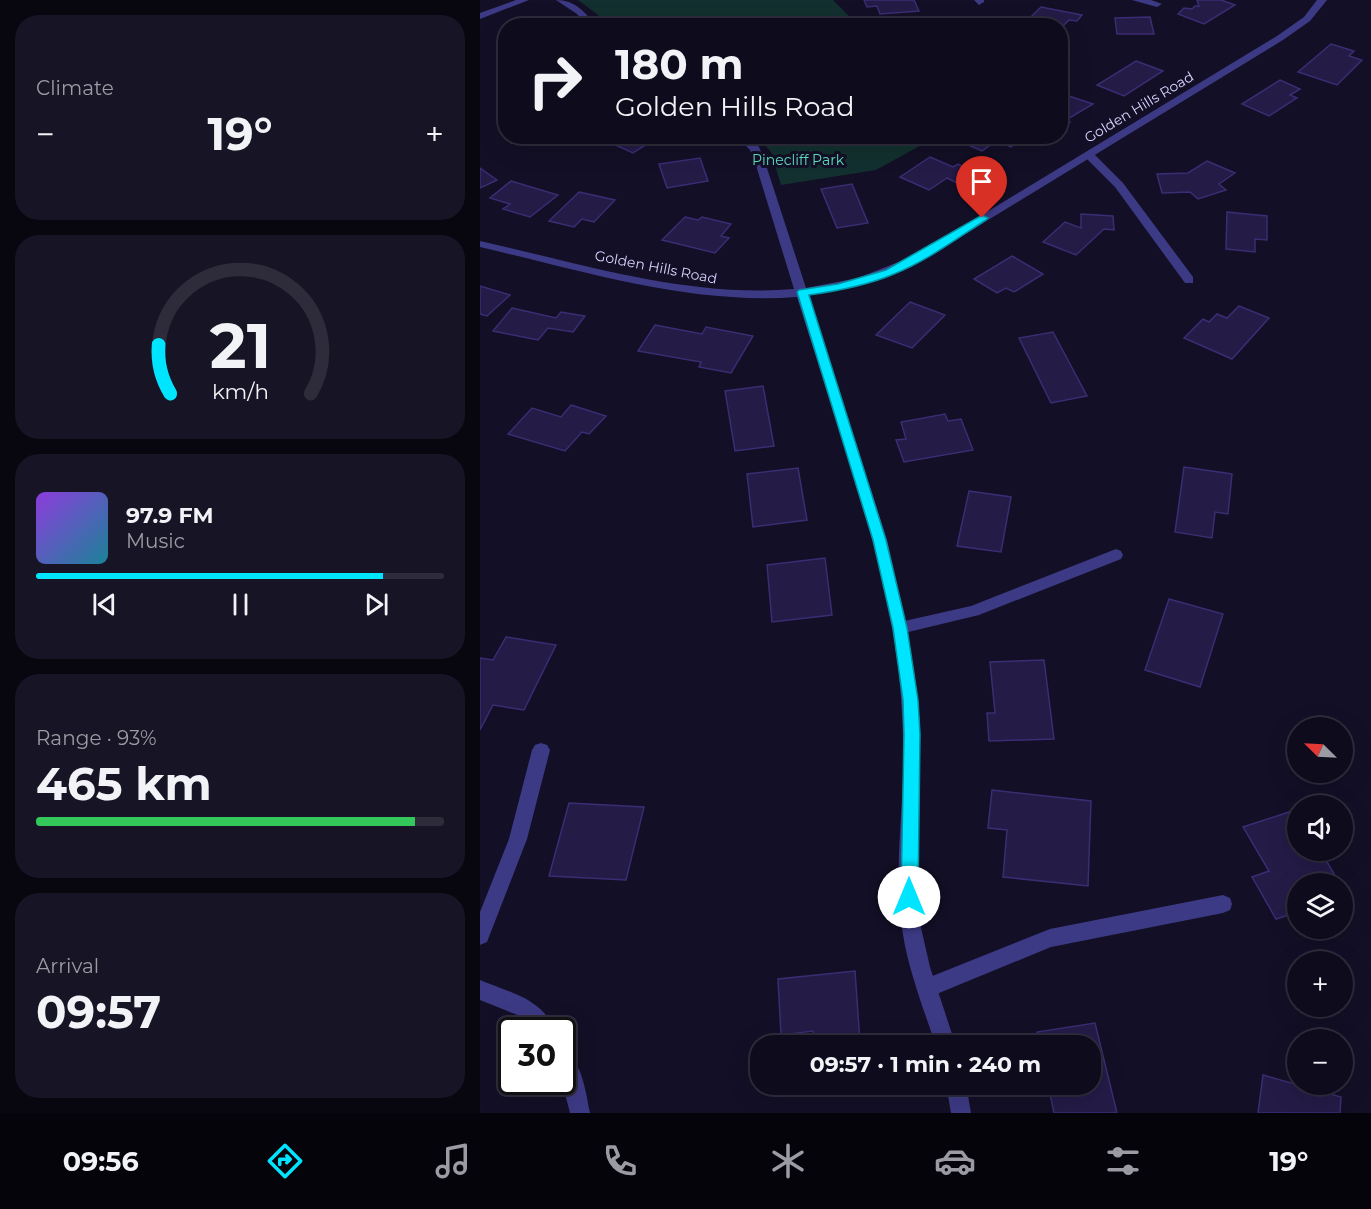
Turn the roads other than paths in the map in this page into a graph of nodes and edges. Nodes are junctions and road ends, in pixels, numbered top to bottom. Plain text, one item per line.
1 (524, 0) edge
2 (561, 0) edge
3 (1137, 0) edge
4 (1322, 0) edge
5 (1157, 4) dead end
6 (480, 16) edge
7 (585, 18) edge
8 (750, 144) edge
9 (1089, 155) junction
10 (480, 244) edge
11 (1189, 280) dead end
12 (803, 292) junction
13 (1116, 555) dead end
14 (900, 628) junction
15 (541, 750) dead end
16 (1223, 904) dead end
17 (480, 936) edge
18 (927, 988) junction
19 (480, 990) edge
20 (533, 1017) edge
21 (942, 1035) edge
22 (576, 1095) edge
23 (958, 1095) edge
24 (580, 1113) edge
25 (961, 1113) edge

1 - 6 street
2 - 7 street
3 - 5 street
4 - 9 street, Golden Hills Road
8 - 12 street
9 - 11 street
9 - 12 street, Golden Hills Road
10 - 12 street, Golden Hills Road
12 - 14 street
13 - 14 street
14 - 18 street
15 - 17 street
16 - 18 street
18 - 21 street
19 - 20 street
22 - 24 street
23 - 25 street

